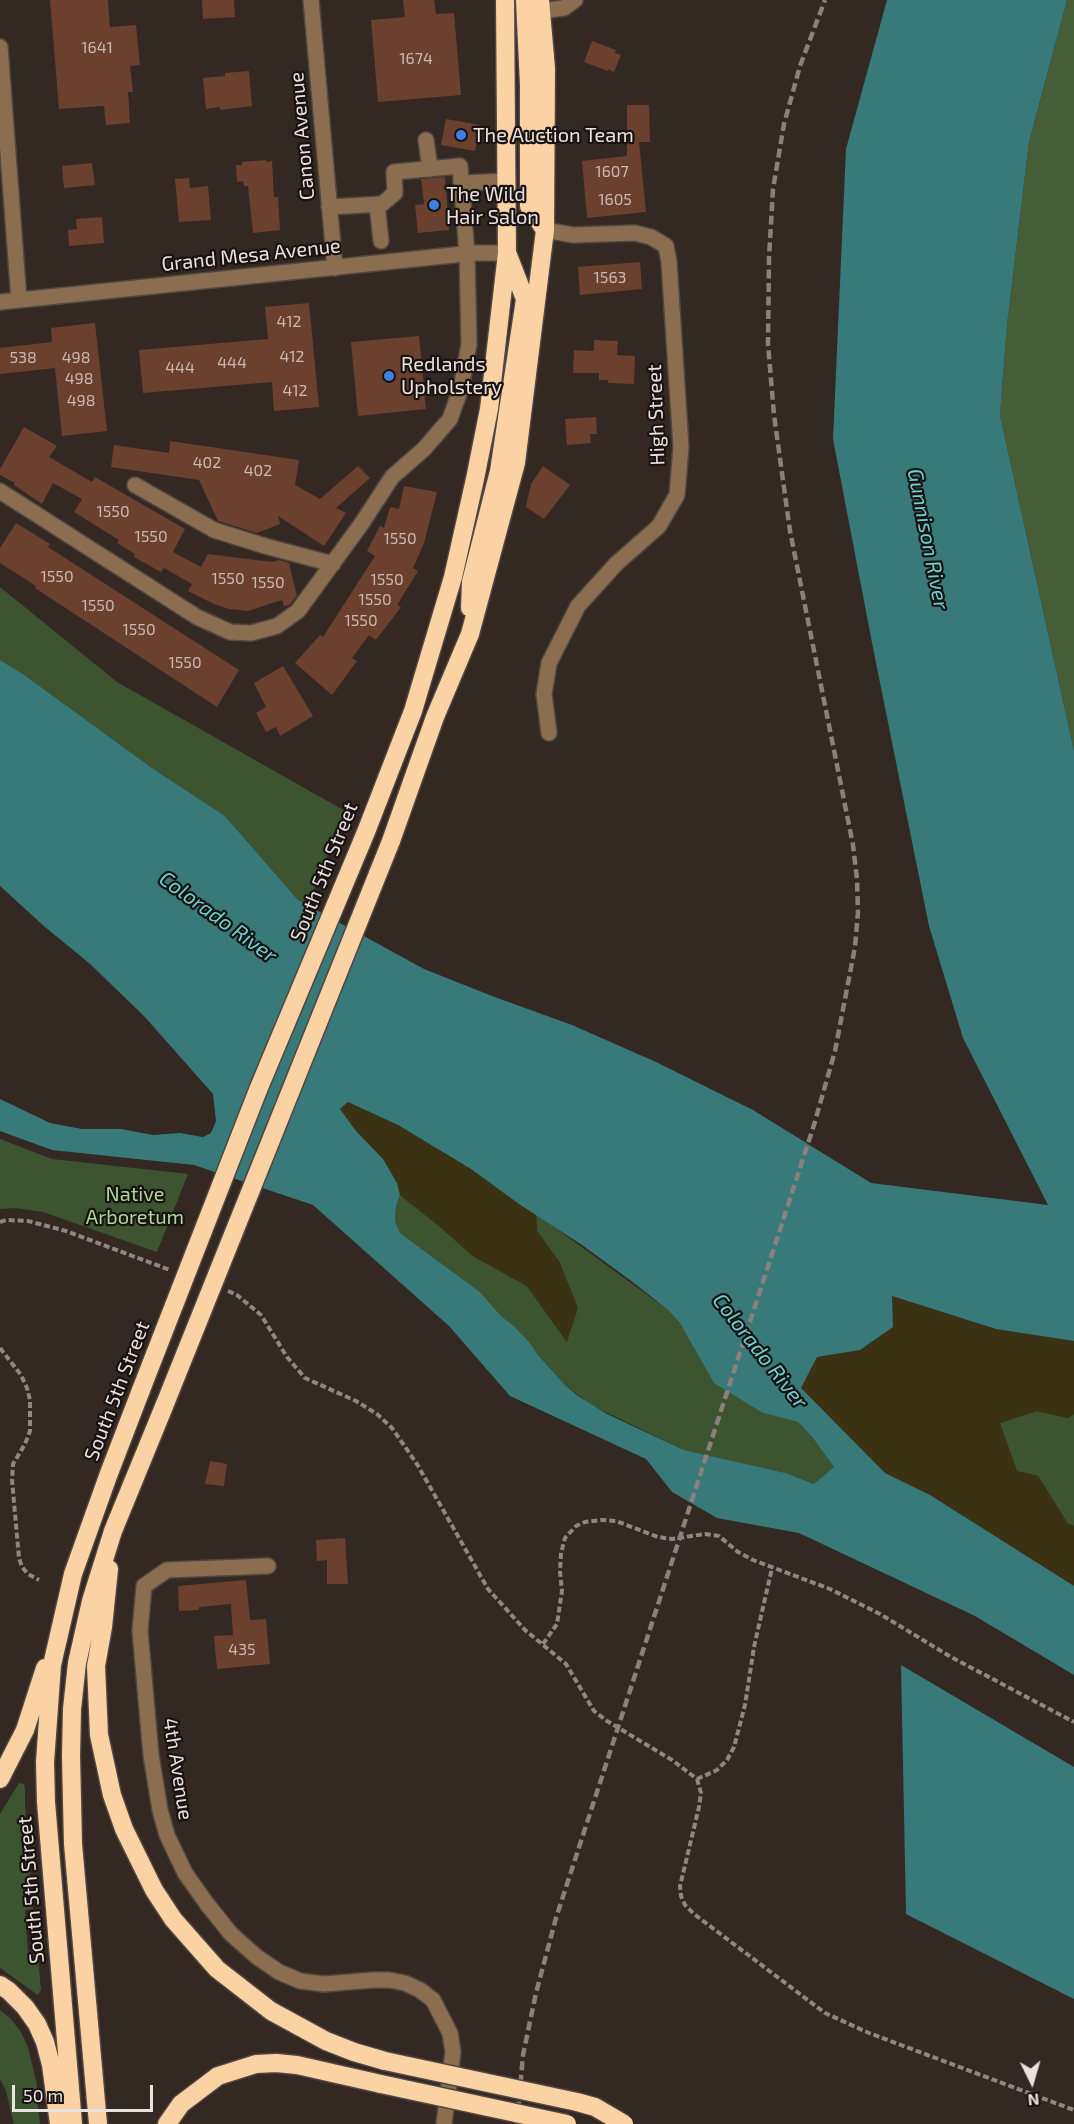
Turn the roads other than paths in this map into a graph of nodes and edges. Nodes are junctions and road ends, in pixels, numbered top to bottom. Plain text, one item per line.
1 (310, 0) edge
2 (505, 0) edge
3 (525, 0) edge
4 (575, 0) edge
5 (541, 5) edge
6 (0, 47) edge
7 (426, 140) dead end
8 (430, 169) junction
9 (507, 181) junction
10 (461, 183) junction
11 (377, 204) junction
12 (329, 207) junction
13 (545, 230) junction
14 (381, 241) dead end
15 (507, 253) junction
16 (467, 254) junction
17 (335, 268) junction
18 (19, 300) junction
19 (0, 302) edge
20 (135, 485) dead end
21 (0, 491) edge
22 (333, 564) junction
23 (470, 634) junction
24 (549, 733) dead end
25 (113, 1531) junction
26 (268, 1566) dead end
27 (68, 1595) junction
28 (0, 1779) edge
29 (0, 1985) edge
30 (59, 2124) edge
31 (73, 2124) edge
32 (98, 2124) edge
33 (167, 2124) edge
34 (444, 2124) edge
35 (567, 2124) edge
36 (624, 2124) edge

1 - 12 street, Canon Avenue
2 - 9 highway
3 - 13 highway
4 - 5 street
5 - 13 highway
6 - 18 street
7 - 8 street
8 - 10 street
8 - 11 street
9 - 10 street
9 - 15 highway
10 - 16 street
11 - 12 street
11 - 14 street
12 - 17 street, Canon Avenue
13 - 23 highway
13 - 24 street, High Street
15 - 16 street, Grand Mesa Avenue
15 - 23 highway
15 - 27 highway, South 5th Street, bridge
16 - 17 street, Grand Mesa Avenue
16 - 22 street
17 - 18 street, Grand Mesa Avenue
18 - 19 street, Grand Mesa Avenue
20 - 22 street
21 - 22 street
23 - 25 highway, bridge
25 - 32 highway
25 - 36 highway, bridge
26 - 34 street, 4th Avenue
27 - 28 highway
27 - 31 highway, South 5th Street
29 - 30 highway
33 - 35 highway, bridge

